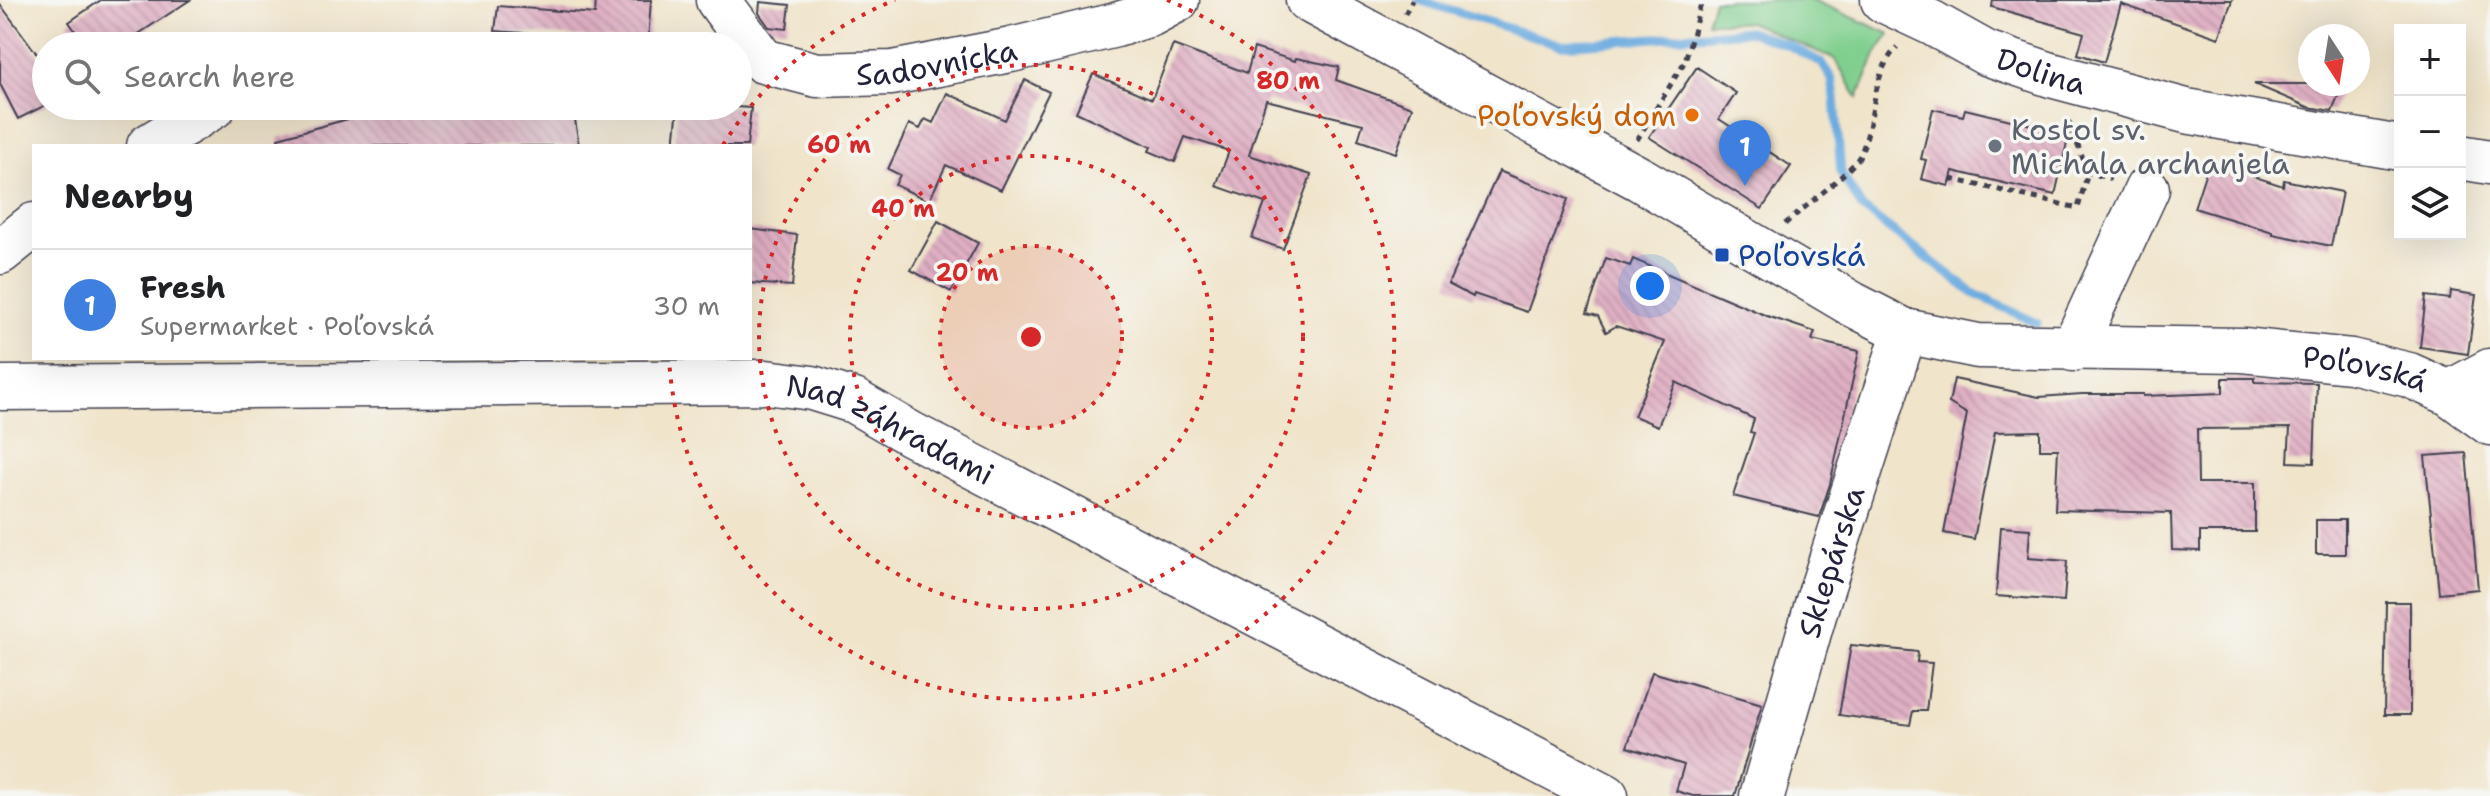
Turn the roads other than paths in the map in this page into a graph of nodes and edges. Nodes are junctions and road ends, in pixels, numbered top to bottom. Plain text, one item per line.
1 (718, 0) edge
2 (1177, 0) edge
3 (1308, 0) edge
4 (1919, 10) edge
5 (735, 32) edge
6 (752, 61) edge
7 (191, 120) edge
8 (152, 144) edge
9 (2394, 147) edge
10 (2466, 158) edge
11 (2490, 162) edge
12 (2147, 189) road end
13 (32, 227) edge
14 (0, 252) edge
15 (1905, 331) junction
16 (2073, 349) junction
17 (2490, 371) edge
18 (0, 388) edge
19 (2449, 393) junction
20 (2490, 423) edge
21 (1606, 796) edge
22 (1762, 796) edge

1 - 5 street, Sadovnícka
2 - 6 street, Sadovnícka
3 - 15 street, Poľovská
4 - 9 street, Dolina
7 - 8 street
10 - 11 street
12 - 16 street
13 - 14 street
15 - 16 street, Poľovská
15 - 22 street, Sklepárska
16 - 19 street, Poľovská
17 - 19 street
18 - 21 street, Nad záhradami
19 - 20 street, Poľovská

